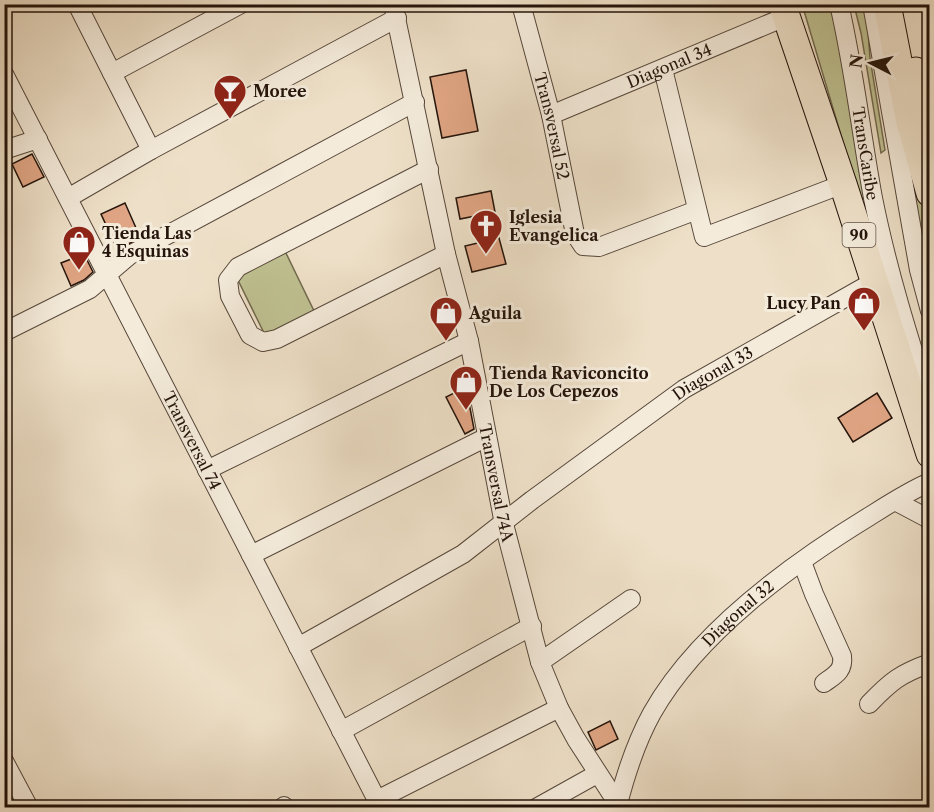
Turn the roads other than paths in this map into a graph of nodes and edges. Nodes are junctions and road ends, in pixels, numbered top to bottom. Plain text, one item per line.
1 (77, 4) edge
2 (242, 4) edge
3 (520, 4) edge
4 (839, 4) edge
5 (849, 4) edge
6 (872, 4) edge
7 (887, 4) edge
8 (893, 4) edge
9 (783, 9) edge
10 (216, 10) edge
11 (395, 11) edge
12 (663, 69) junction
13 (112, 73) junction
14 (4, 74) edge
15 (415, 102) junction
16 (551, 116) junction
17 (930, 119) edge
18 (38, 139) junction
19 (4, 150) edge
20 (151, 150) junction
21 (429, 169) junction
22 (843, 184) junction
23 (930, 193) edge
24 (68, 198) junction
25 (697, 210) junction
26 (446, 254) junction
27 (107, 274) junction
28 (873, 282) junction
29 (930, 311) edge
30 (4, 332) edge
31 (469, 341) junction
32 (930, 367) edge
33 (930, 404) edge
34 (486, 437) junction
35 (930, 454) edge
36 (207, 470) junction
37 (930, 482) edge
38 (895, 501) junction
39 (930, 522) edge
40 (504, 524) junction
41 (251, 555) junction
42 (802, 561) junction
43 (631, 598) dead end
44 (532, 626) junction
45 (298, 647) junction
46 (540, 662) junction
47 (930, 663) edge
48 (824, 683) dead end
49 (869, 704) dead end
50 (559, 708) junction
51 (341, 731) junction
52 (4, 761) edge
53 (597, 774) junction
54 (379, 804) edge
55 (618, 806) edge
56 (30, 807) edge
57 (536, 807) edge

1 - 13 street
2 - 10 street
3 - 16 street, Transversal 52
4 - 33 street, TransCaribe
5 - 32 street, TransCaribe
6 - 29 street, TransCaribe
7 - 23 highway
8 - 17 highway
9 - 12 street, Diagonal 34
9 - 22 highway, 90
10 - 13 street
11 - 15 street, Transversal 74A
11 - 20 street
12 - 16 street, Diagonal 34
12 - 25 street
13 - 20 street
14 - 18 street, Transversal 74
15 - 21 street, Transversal 74A
15 - 27 street
16 - 25 street, Transversal 52
18 - 19 street
18 - 24 street, Transversal 74
20 - 24 street
21 - 26 street, Transversal 74A
21 - 26 street
22 - 25 street
22 - 28 highway, 90
24 - 27 street, Transversal 74
26 - 31 street, Transversal 74A
27 - 30 street
27 - 36 street, Transversal 74
28 - 35 highway, 90
28 - 40 street, Diagonal 33
31 - 34 street, Transversal 74A
31 - 36 street
34 - 40 street, Transversal 74A
34 - 41 street
36 - 41 street, Transversal 74
37 - 38 street, Diagonal 32
38 - 39 street
38 - 42 street, Diagonal 32
40 - 44 street, Transversal 74A
40 - 45 street, Diagonal 33
41 - 45 street, Transversal 74
42 - 48 street
42 - 55 street, Diagonal 32
43 - 46 street
44 - 46 street, Transversal 74A
44 - 51 street
45 - 51 street, Transversal 74
46 - 50 street, Transversal 74A
47 - 49 street
50 - 53 street, Transversal 74A
50 - 54 street
51 - 54 street, Transversal 74
52 - 56 street
53 - 55 street, Transversal 74A
53 - 57 street

